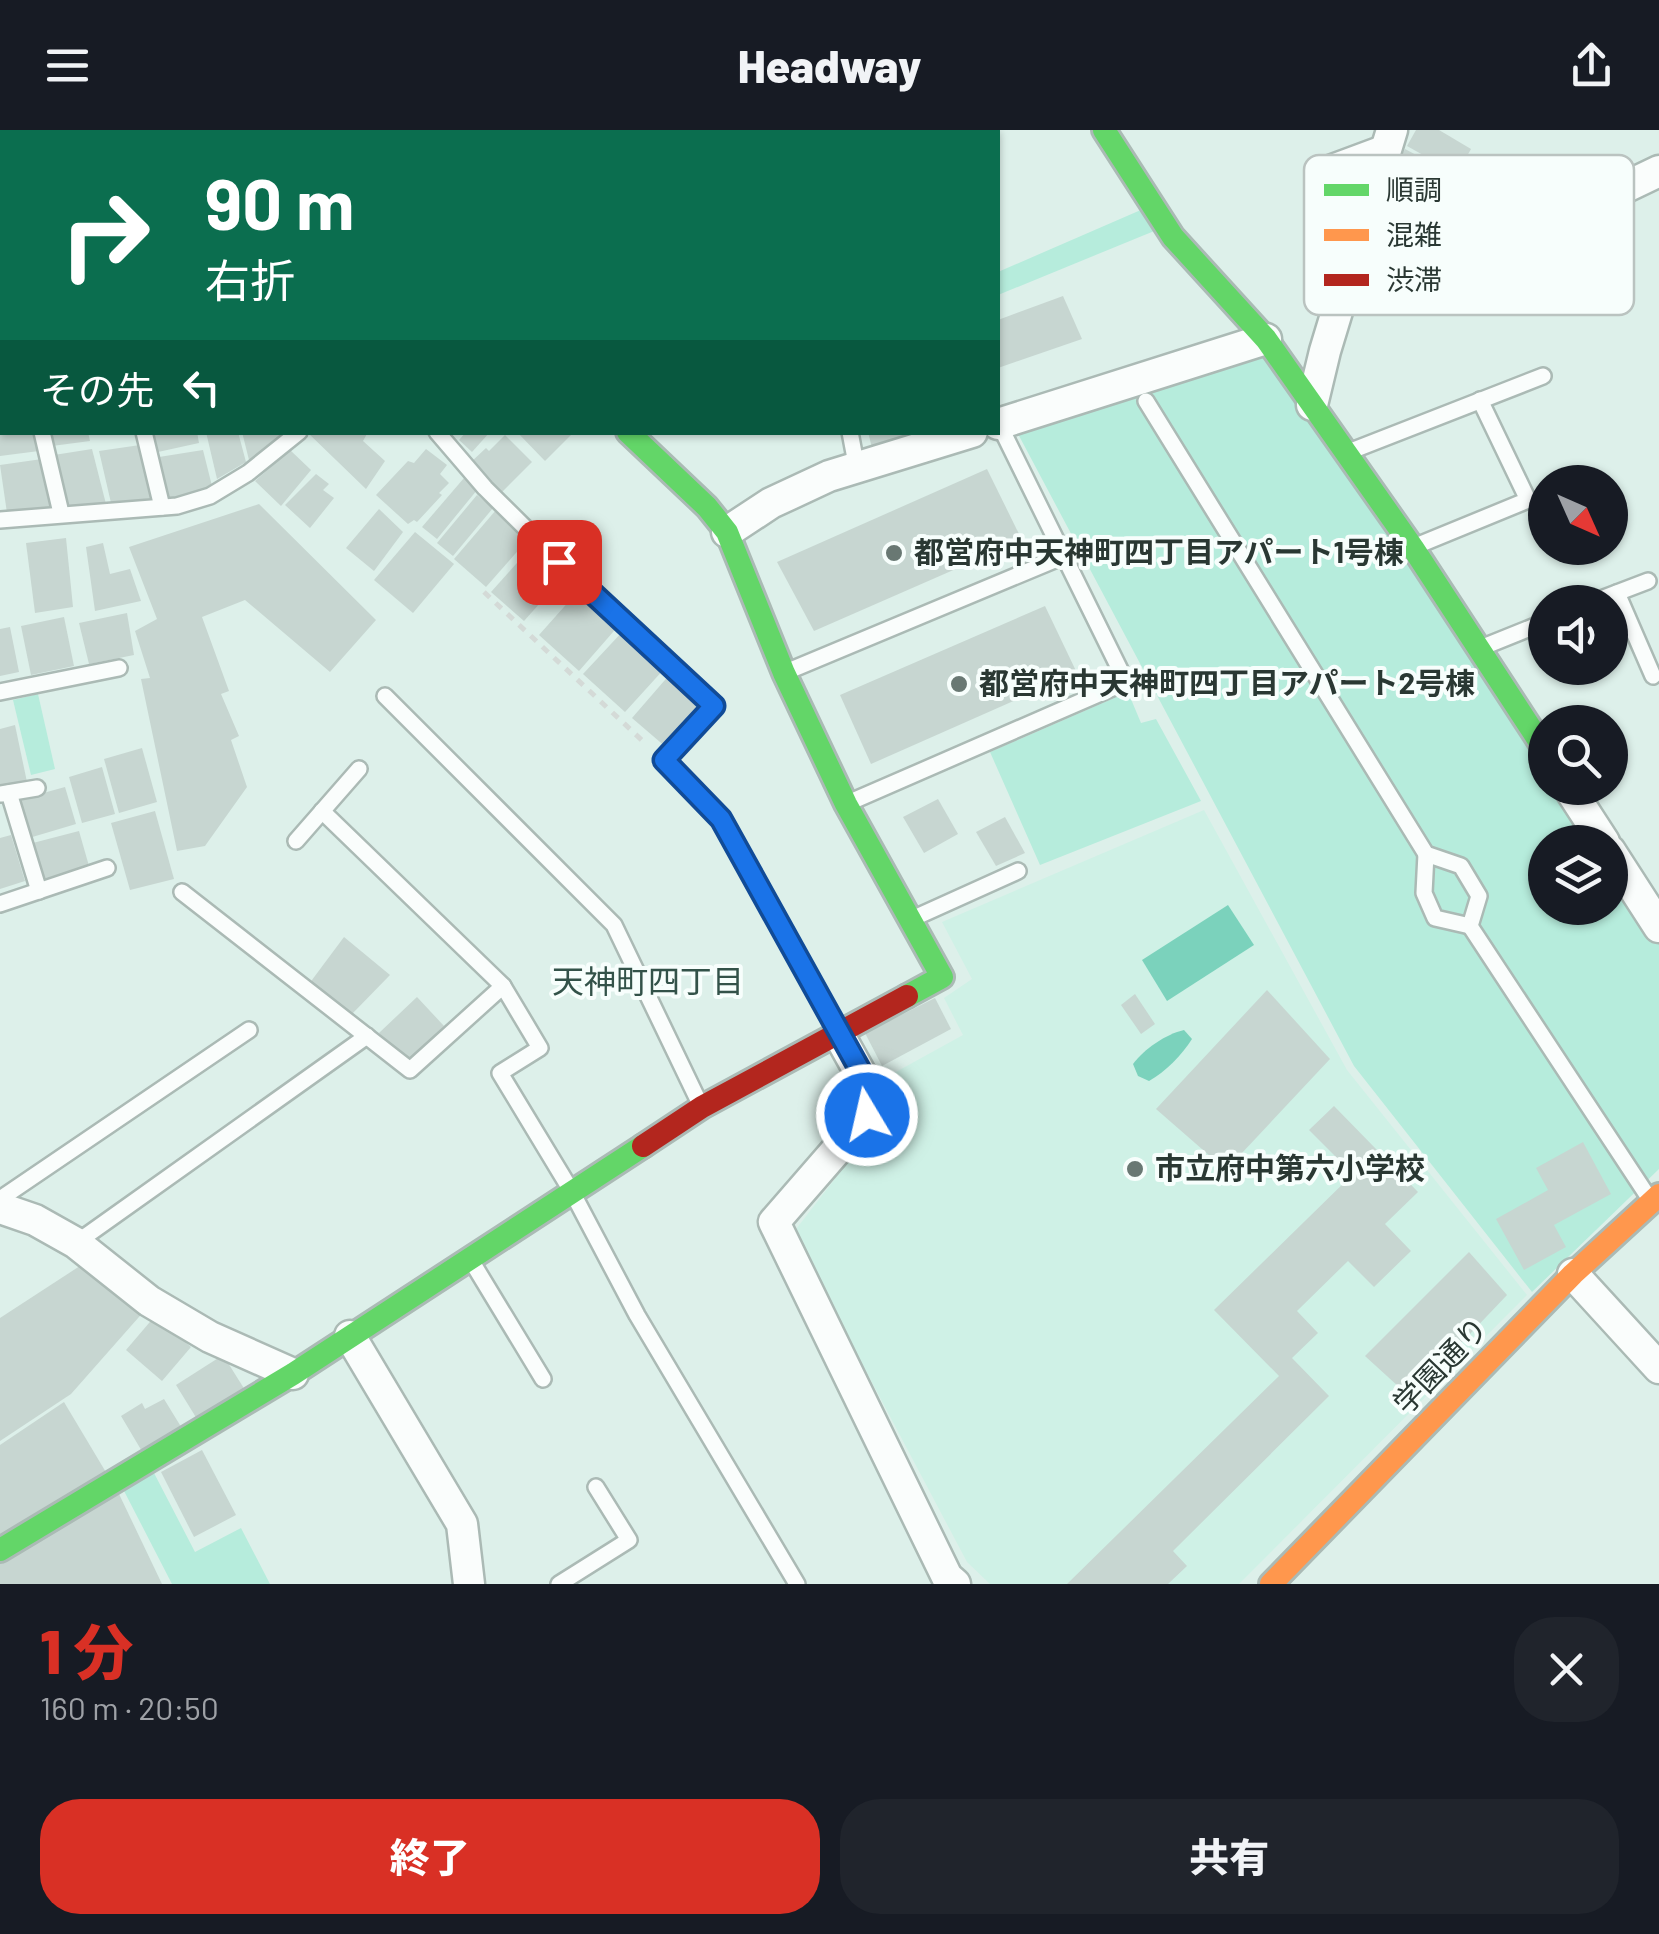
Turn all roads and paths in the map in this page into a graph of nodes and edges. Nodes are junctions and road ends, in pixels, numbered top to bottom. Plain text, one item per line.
1 (1104, 130) edge
2 (1391, 136) edge
3 (1347, 155) edge
4 (1659, 171) edge
5 (1634, 183) edge
6 (1336, 315) edge
7 (1266, 339) junction
8 (1543, 376) dead end
9 (1480, 400) junction
10 (1146, 401) dead end
11 (1312, 405) junction
12 (1000, 423) edge
13 (1000, 428) edge
14 (43, 435) edge
15 (145, 435) edge
16 (292, 435) edge
17 (441, 435) edge
18 (631, 435) edge
19 (851, 435) edge
20 (963, 435) edge
21 (1346, 453) junction
22 (857, 469) junction
23 (162, 506) junction
24 (60, 513) junction
25 (0, 520) edge
26 (726, 532) junction
27 (1413, 548) junction
28 (1064, 556) junction
29 (1648, 581) dead end
30 (1628, 588) edge
31 (484, 592) dead end
32 (1628, 619) edge
33 (1528, 629) edge
34 (1479, 648) junction
35 (119, 668) dead end
36 (784, 673) junction
37 (1654, 676) dead end
38 (0, 692) edge
39 (384, 696) dead end
40 (1528, 724) edge
41 (664, 760) junction
42 (358, 769) dead end
43 (37, 788) dead end
44 (4, 794) edge
45 (846, 804) junction
46 (322, 811) junction
47 (296, 841) dead end
48 (1426, 854) junction
49 (107, 868) dead end
50 (1018, 871) dead end
51 (1628, 879) edge
52 (39, 891) junction
53 (182, 892) dead end
54 (0, 904) edge
55 (911, 920) junction
56 (1470, 926) junction
57 (1659, 928) edge
58 (503, 986) junction
59 (249, 1030) dead end
60 (839, 1035) junction
61 (366, 1036) junction
62 (702, 1107) junction
63 (572, 1192) junction
64 (1655, 1198) edge
65 (0, 1199) edge
66 (0, 1208) edge
67 (76, 1243) junction
68 (470, 1258) junction
69 (1573, 1274) junction
70 (350, 1336) junction
71 (1659, 1368) edge
72 (293, 1374) junction
73 (543, 1379) dead end
74 (596, 1487) dead end
75 (0, 1550) edge
76 (469, 1584) edge
77 (559, 1584) edge
78 (797, 1584) edge
79 (955, 1584) edge
80 (1270, 1584) edge

1 - 7 street
2 - 3 lane
4 - 5 street
6 - 11 street
7 - 11 street
7 - 12 street
8 - 9 lane
9 - 21 lane
9 - 27 lane
10 - 48 lane
11 - 21 street
13 - 28 lane
14 - 24 lane
15 - 23 lane
16 - 23 lane
17 - 41 lane
18 - 26 street
19 - 22 lane
20 - 22 street
21 - 27 street
22 - 26 street
23 - 24 lane
24 - 25 lane
26 - 36 street
27 - 34 street
28 - 36 lane
28 - 45 lane
29 - 30 lane
31 - 41 path
32 - 37 lane
33 - 34 lane
34 - 40 street
35 - 38 lane
36 - 45 street
39 - 62 lane
41 - 60 lane
42 - 46 lane
43 - 44 lane
44 - 52 lane
45 - 55 street
46 - 47 lane
46 - 58 lane
48 - 56 lane
48 - 56 lane
49 - 52 lane
50 - 55 lane
51 - 57 street
52 - 54 lane
53 - 61 lane
55 - 60 street
56 - 64 lane
58 - 61 lane
58 - 63 lane
59 - 65 lane
60 - 62 street
60 - 79 street
61 - 67 lane
62 - 63 street
63 - 68 street
63 - 78 lane
64 - 69 street, 学園通り
66 - 67 street
67 - 72 street
68 - 70 street
68 - 73 lane
69 - 71 street
69 - 80 street, 学園通り
70 - 72 street
70 - 76 street
72 - 75 street
74 - 77 lane

